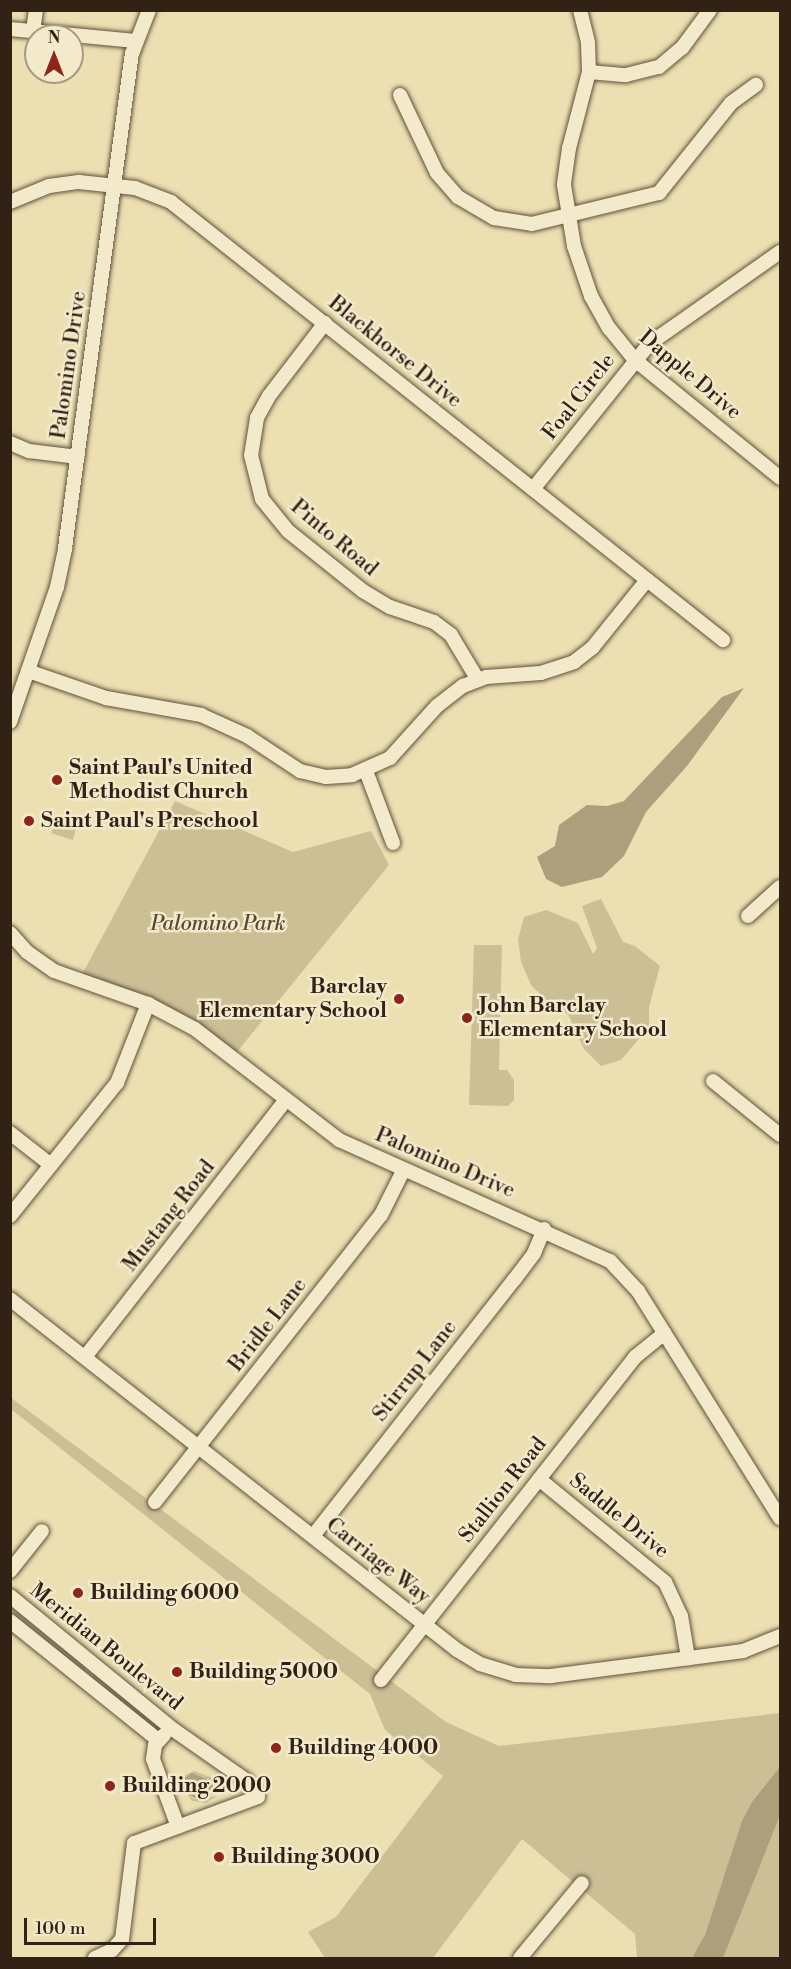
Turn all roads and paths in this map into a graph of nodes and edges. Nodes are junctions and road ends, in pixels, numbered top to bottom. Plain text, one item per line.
1 (149, 10) edge
2 (580, 10) edge
3 (710, 10) edge
4 (84, 36) edge
5 (135, 42) junction
6 (589, 72) junction
7 (756, 85) dead end
8 (400, 95) dead end
9 (114, 186) junction
10 (10, 202) edge
11 (569, 218) junction
12 (780, 252) edge
13 (326, 324) junction
14 (635, 360) junction
15 (10, 443) edge
16 (78, 457) junction
17 (780, 478) edge
18 (533, 489) junction
19 (647, 580) junction
20 (723, 640) dead end
21 (28, 671) junction
22 (478, 680) junction
23 (10, 722) edge
24 (366, 771) junction
25 (393, 843) dead end
26 (780, 887) edge
27 (748, 916) dead end
28 (10, 933) edge
29 (148, 1004) junction
30 (713, 1081) dead end
31 (286, 1100) junction
32 (10, 1133) edge
33 (780, 1135) edge
34 (51, 1165) junction
35 (404, 1169) junction
36 (10, 1216) edge
37 (544, 1229) junction
38 (10, 1299) edge
39 (665, 1333) junction
40 (85, 1357) junction
41 (199, 1447) junction
42 (539, 1479) junction
43 (155, 1502) dead end
44 (780, 1518) edge
45 (42, 1531) dead end
46 (313, 1536) junction
47 (10, 1571) edge
48 (10, 1596) edge
49 (10, 1621) edge
50 (425, 1624) junction
51 (780, 1636) edge
52 (687, 1658) junction
53 (381, 1680) dead end
54 (174, 1730) junction
55 (158, 1740) junction
56 (178, 1827) junction
57 (582, 1883) dead end
58 (95, 1959) edge
59 (520, 1959) edge

1 - 5 street, Palomino Drive
2 - 6 street, Dapple Drive
3 - 6 street
4 - 5 street
5 - 9 street, Palomino Drive
6 - 11 street, Dapple Drive
7 - 11 street
8 - 11 street
9 - 10 street, Blackhorse Drive
9 - 13 street, Blackhorse Drive
9 - 16 street, Palomino Drive
11 - 14 street, Dapple Drive
12 - 14 street, Foal Circle
13 - 18 street, Blackhorse Drive
13 - 22 street, Pinto Road
14 - 17 street, Dapple Drive
14 - 18 street, Foal Circle
15 - 16 street
16 - 21 street, Palomino Drive
18 - 19 street, Blackhorse Drive
19 - 20 street, Blackhorse Drive
19 - 22 street
21 - 23 street, Palomino Drive
21 - 24 street
22 - 24 street
24 - 25 street
26 - 27 street
28 - 29 street, Palomino Drive
29 - 31 street, Palomino Drive
29 - 34 street
30 - 33 street
31 - 35 street, Palomino Drive
31 - 40 street, Mustang Road
32 - 34 street
34 - 36 street
35 - 37 street, Palomino Drive
35 - 41 street, Bridle Lane
37 - 39 street, Palomino Drive
37 - 46 street, Stirrup Lane
38 - 40 street, Carriage Way
39 - 42 street, Stallion Road
39 - 44 street, Palomino Drive
40 - 41 street, Carriage Way
41 - 43 street, Bridle Lane
41 - 46 street, Carriage Way
42 - 50 street, Stallion Road
42 - 52 street, Saddle Drive
45 - 47 street
46 - 50 street, Carriage Way
48 - 54 street, Meridian Boulevard
49 - 55 street, Meridian Boulevard
50 - 52 street, Carriage Way
50 - 53 street, Stallion Road
51 - 52 street, Carriage Way
54 - 55 street, Meridian Boulevard
54 - 56 street, Meridian Boulevard
55 - 56 street, Meridian Boulevard
56 - 58 street, Meridian Boulevard
57 - 59 street

